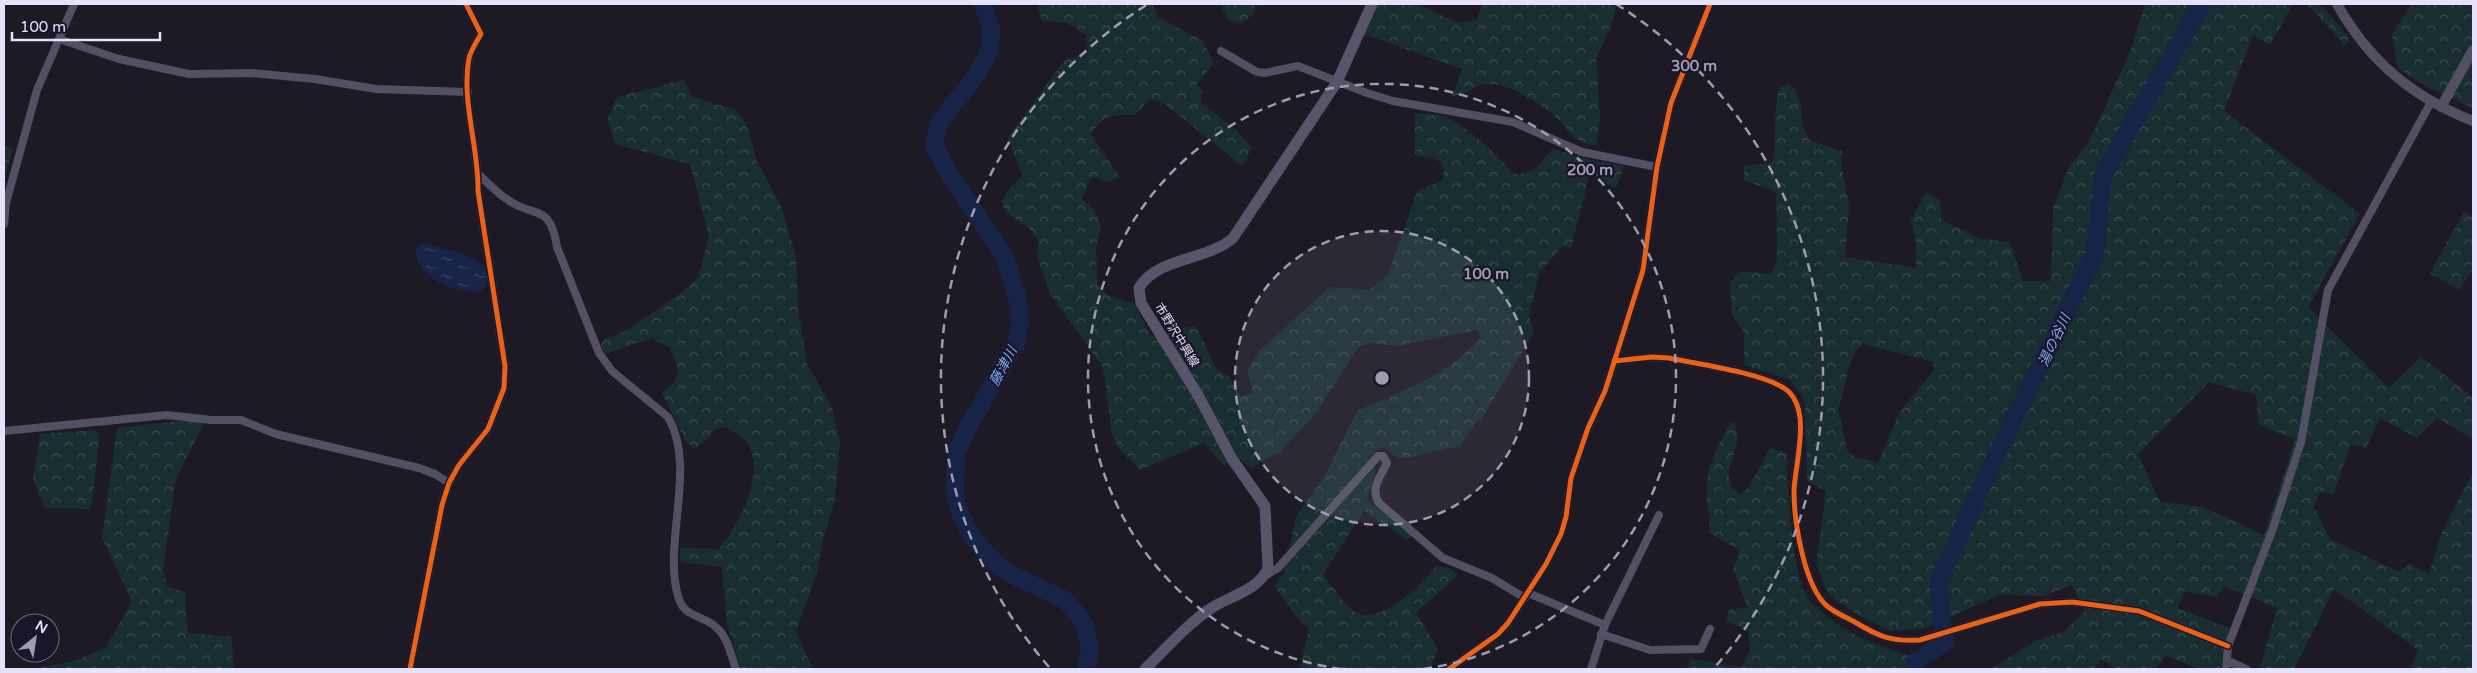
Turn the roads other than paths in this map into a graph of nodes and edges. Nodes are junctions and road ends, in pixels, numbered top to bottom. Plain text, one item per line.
1 (74, 4) edge
2 (466, 4) edge
3 (1372, 4) edge
4 (1710, 4) edge
5 (2337, 4) edge
6 (59, 39) junction
7 (2473, 50) edge
8 (1221, 51) dead end
9 (1338, 82) junction
10 (468, 92) junction
11 (2430, 102) junction
12 (2441, 107) junction
13 (2473, 121) edge
14 (1657, 167) junction
15 (478, 174) junction
16 (4, 224) edge
17 (1614, 361) junction
18 (4, 431) edge
19 (449, 483) junction
20 (1659, 514) dead end
21 (1265, 576) junction
22 (1527, 595) junction
23 (1605, 625) junction
24 (1710, 630) dead end
25 (1602, 634) junction
26 (2228, 646) junction
27 (2227, 665) edge
28 (410, 669) edge
29 (736, 669) edge
30 (1145, 669) edge
31 (1449, 669) edge
32 (1591, 669) edge
33 (2246, 669) edge

1 - 6 street
2 - 10 street
3 - 9 main road, 市野沢中興線
4 - 14 street
5 - 11 street
6 - 10 street
6 - 16 street
7 - 12 street
8 - 9 street
9 - 14 street
9 - 21 main road, 市野沢中興線
10 - 15 street
11 - 12 street
11 - 26 street
12 - 13 street
14 - 17 street
15 - 19 street
15 - 29 street
17 - 22 street
17 - 26 street
18 - 19 street
19 - 28 street
20 - 23 street
21 - 22 street
21 - 30 main road
22 - 23 street
22 - 31 street
23 - 25 street
24 - 25 street
25 - 32 street
26 - 27 street
27 - 33 street

